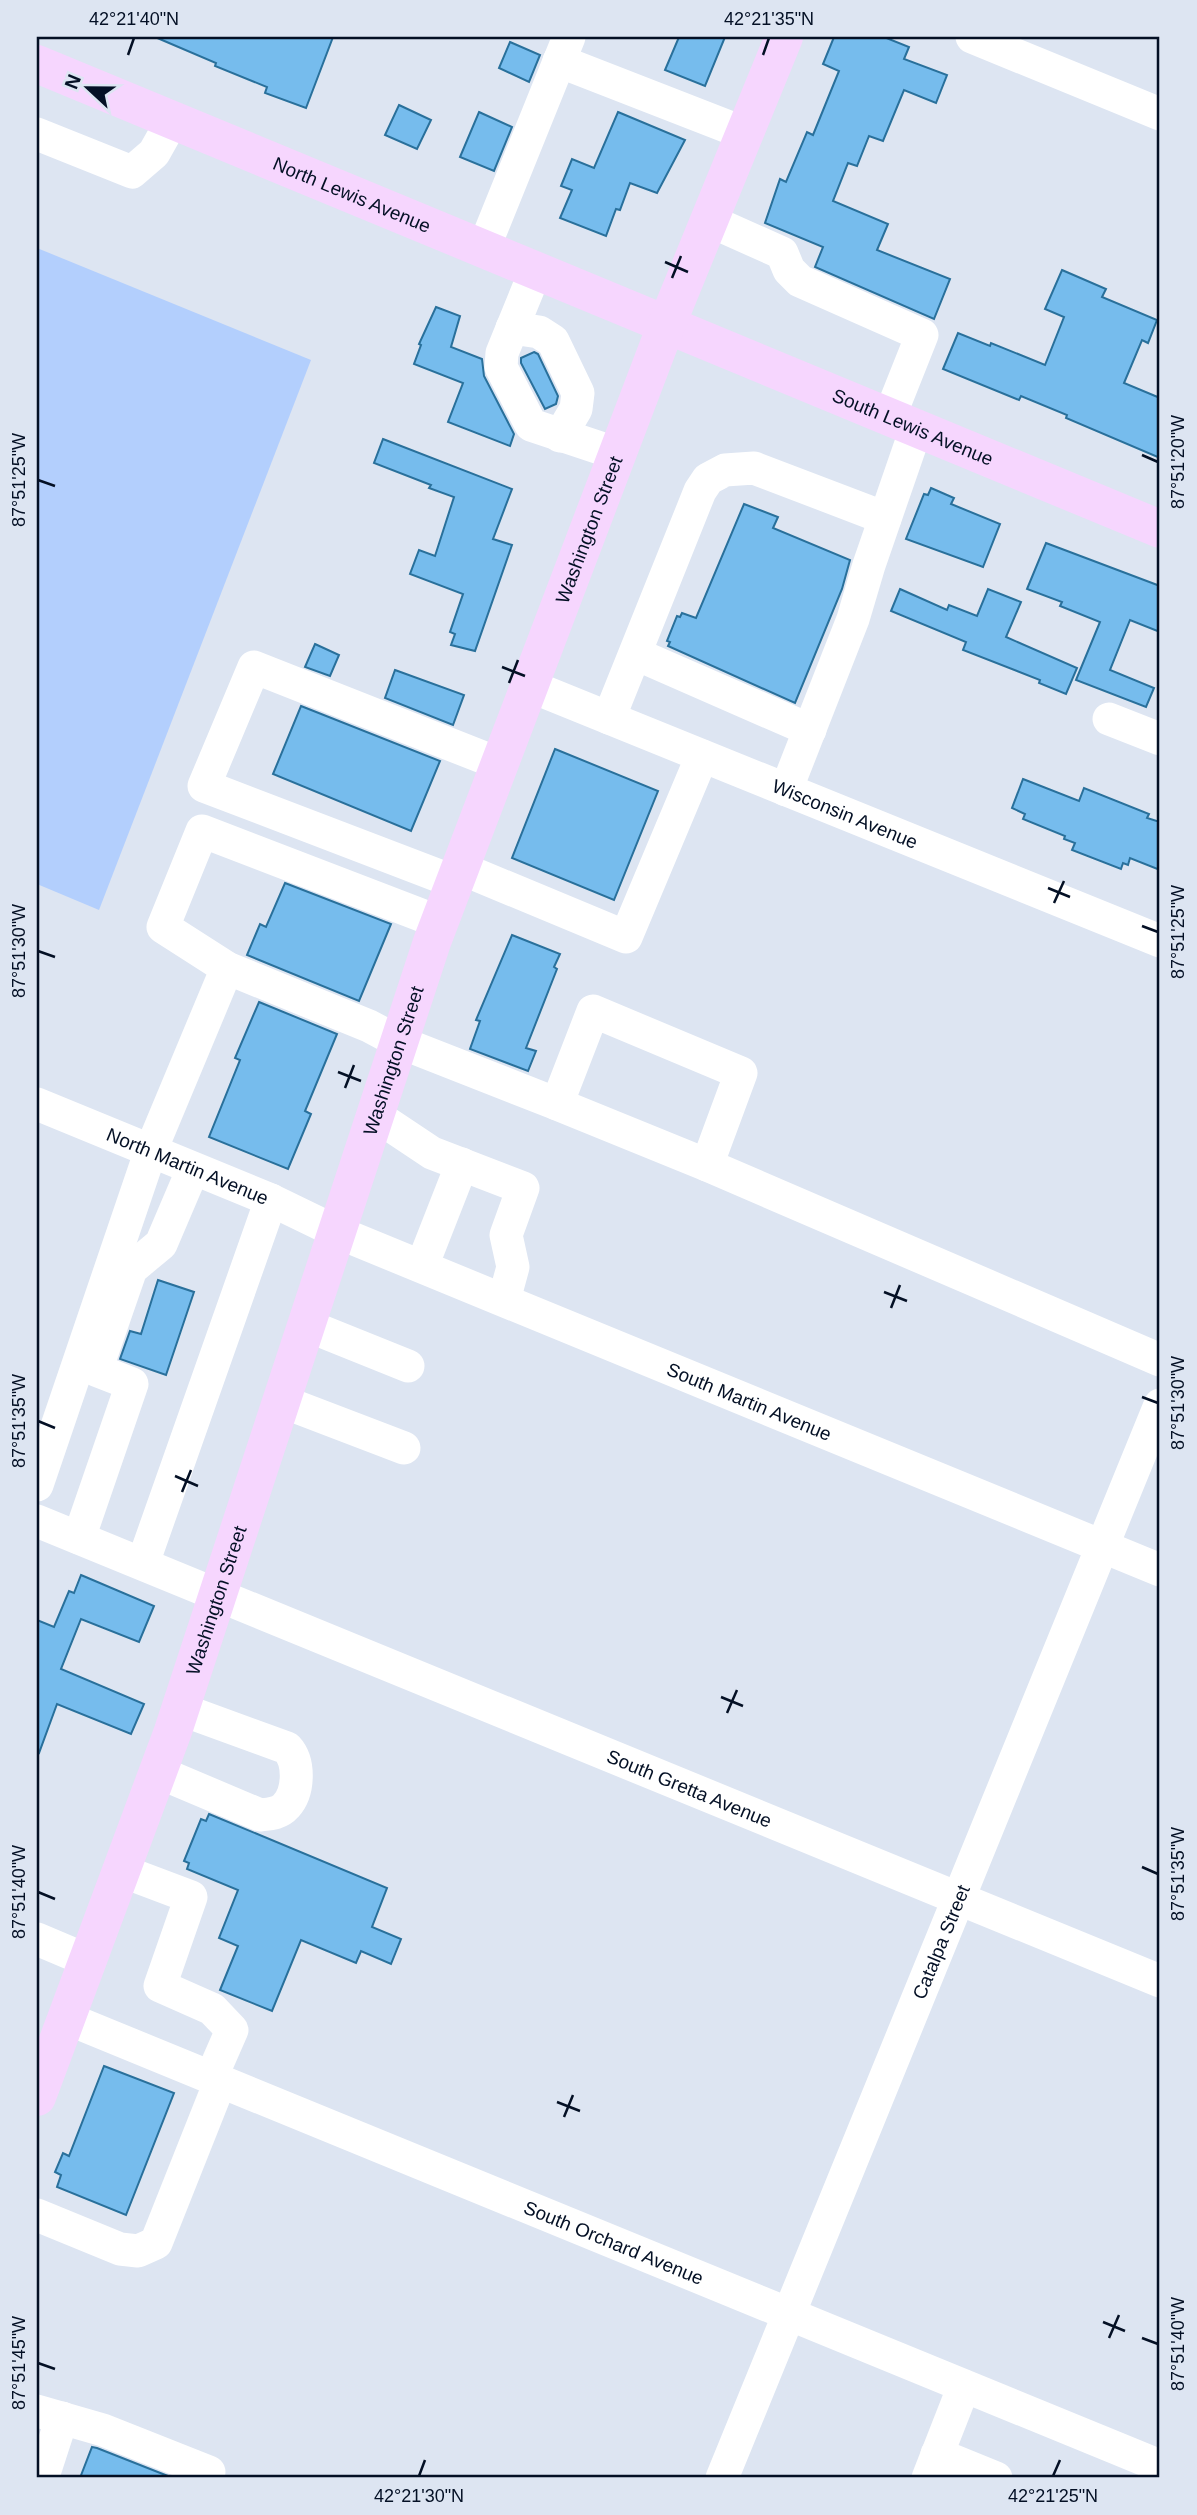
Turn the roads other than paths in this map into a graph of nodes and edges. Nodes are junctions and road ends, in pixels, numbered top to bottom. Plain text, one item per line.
1 (784, 37) edge
2 (980, 38) edge
3 (564, 49) edge
4 (37, 64) edge
5 (1160, 114) edge
6 (172, 121) junction
7 (744, 133) junction
8 (37, 134) edge
9 (708, 220) junction
10 (483, 250) junction
11 (536, 272) junction
12 (666, 326) junction
13 (512, 328) junction
14 (902, 423) junction
15 (561, 436) junction
16 (618, 454) junction
17 (885, 518) junction
18 (1160, 529) edge
19 (636, 654) junction
20 (530, 686) junction
21 (609, 718) junction
22 (1109, 719) dead end
23 (810, 730) junction
24 (1160, 739) edge
25 (702, 756) junction
26 (500, 764) junction
27 (786, 790) junction
28 (457, 875) junction
29 (439, 922) junction
30 (1160, 941) edge
31 (227, 968) junction
32 (399, 1042) junction
33 (37, 1104) edge
34 (556, 1104) junction
35 (375, 1115) junction
36 (151, 1150) junction
37 (462, 1164) junction
38 (707, 1165) junction
39 (193, 1169) junction
40 (271, 1200) junction
41 (337, 1232) junction
42 (422, 1266) junction
43 (504, 1300) junction
44 (306, 1325) junction
45 (1160, 1360) edge
46 (408, 1366) dead end
47 (281, 1401) junction
48 (1160, 1405) edge
49 (404, 1448) dead end
50 (37, 1485) edge
51 (37, 1521) edge
52 (79, 1538) junction
53 (1102, 1546) junction
54 (143, 1563) junction
55 (1160, 1570) edge
56 (218, 1595) junction
57 (180, 1709) junction
58 (158, 1772) junction
59 (122, 1871) junction
60 (958, 1899) junction
61 (37, 1939) edge
62 (89, 1961) junction
63 (1160, 1981) edge
64 (66, 2018) junction
65 (215, 2080) junction
66 (37, 2096) edge
67 (37, 2215) edge
68 (789, 2315) junction
69 (964, 2386) junction
70 (50, 2415) edge
71 (932, 2466) edge
72 (1160, 2466) edge
73 (45, 2470) dead end
74 (209, 2472) dead end
75 (722, 2478) edge
76 (996, 2478) edge

1 - 7 main road, Washington Street
2 - 5 street
3 - 7 street
3 - 10 street
4 - 6 main road, North Lewis Avenue
6 - 8 street
6 - 10 main road, North Lewis Avenue
7 - 9 main road, Washington Street
9 - 12 main road, Washington Street
9 - 14 street
10 - 11 main road, North Lewis Avenue
11 - 12 main road, North Lewis Avenue
11 - 13 street
12 - 14 main road, South Lewis Avenue
12 - 16 main road, Washington Street
13 - 15 street
13 - 15 street
14 - 17 street
14 - 18 main road, South Lewis Avenue
15 - 16 street
16 - 20 main road, Washington Street
17 - 19 street
17 - 23 street
19 - 21 street
19 - 23 street
20 - 21 street, Wisconsin Avenue
20 - 26 main road, Washington Street
21 - 25 street, Wisconsin Avenue
22 - 24 street
23 - 27 street
25 - 27 street, Wisconsin Avenue
25 - 28 street
26 - 28 main road, Washington Street
26 - 28 street
27 - 30 street, Wisconsin Avenue
28 - 29 main road, Washington Street
29 - 31 street
29 - 32 main road, Washington Street
31 - 32 street
31 - 36 street
32 - 34 street
32 - 35 main road, Washington Street
33 - 36 street, North Martin Avenue
34 - 38 street
34 - 38 street
35 - 37 street
35 - 41 main road, Washington Street
36 - 39 street, North Martin Avenue
36 - 50 street
37 - 42 street
37 - 43 street
38 - 45 street
39 - 40 street, North Martin Avenue
39 - 52 street
40 - 41 street, North Martin Avenue
40 - 54 street
41 - 42 street, South Martin Avenue
41 - 44 main road, Washington Street
42 - 43 street, South Martin Avenue
43 - 53 street, South Martin Avenue
44 - 46 street
44 - 47 main road, Washington Street
47 - 49 street
47 - 56 main road, Washington Street
48 - 53 street, Catalpa Street
51 - 52 street, South Gretta Avenue
52 - 54 street, South Gretta Avenue
53 - 55 street, South Martin Avenue
53 - 60 street, Catalpa Street
54 - 56 street, South Gretta Avenue
56 - 57 main road, Washington Street
56 - 60 street, South Gretta Avenue
57 - 58 main road, Washington Street
57 - 58 street
58 - 59 main road, Washington Street
59 - 62 main road, Washington Street
59 - 65 street
60 - 63 street, South Gretta Avenue
60 - 68 street, Catalpa Street
61 - 62 street
62 - 64 main road, Washington Street
64 - 65 street, South Orchard Avenue
64 - 66 main road, Washington Street
65 - 67 street
65 - 68 street, South Orchard Avenue
68 - 69 street, South Orchard Avenue
68 - 75 street, Catalpa Street
69 - 71 street
69 - 72 street, South Orchard Avenue
70 - 73 street
70 - 74 street
71 - 76 street

